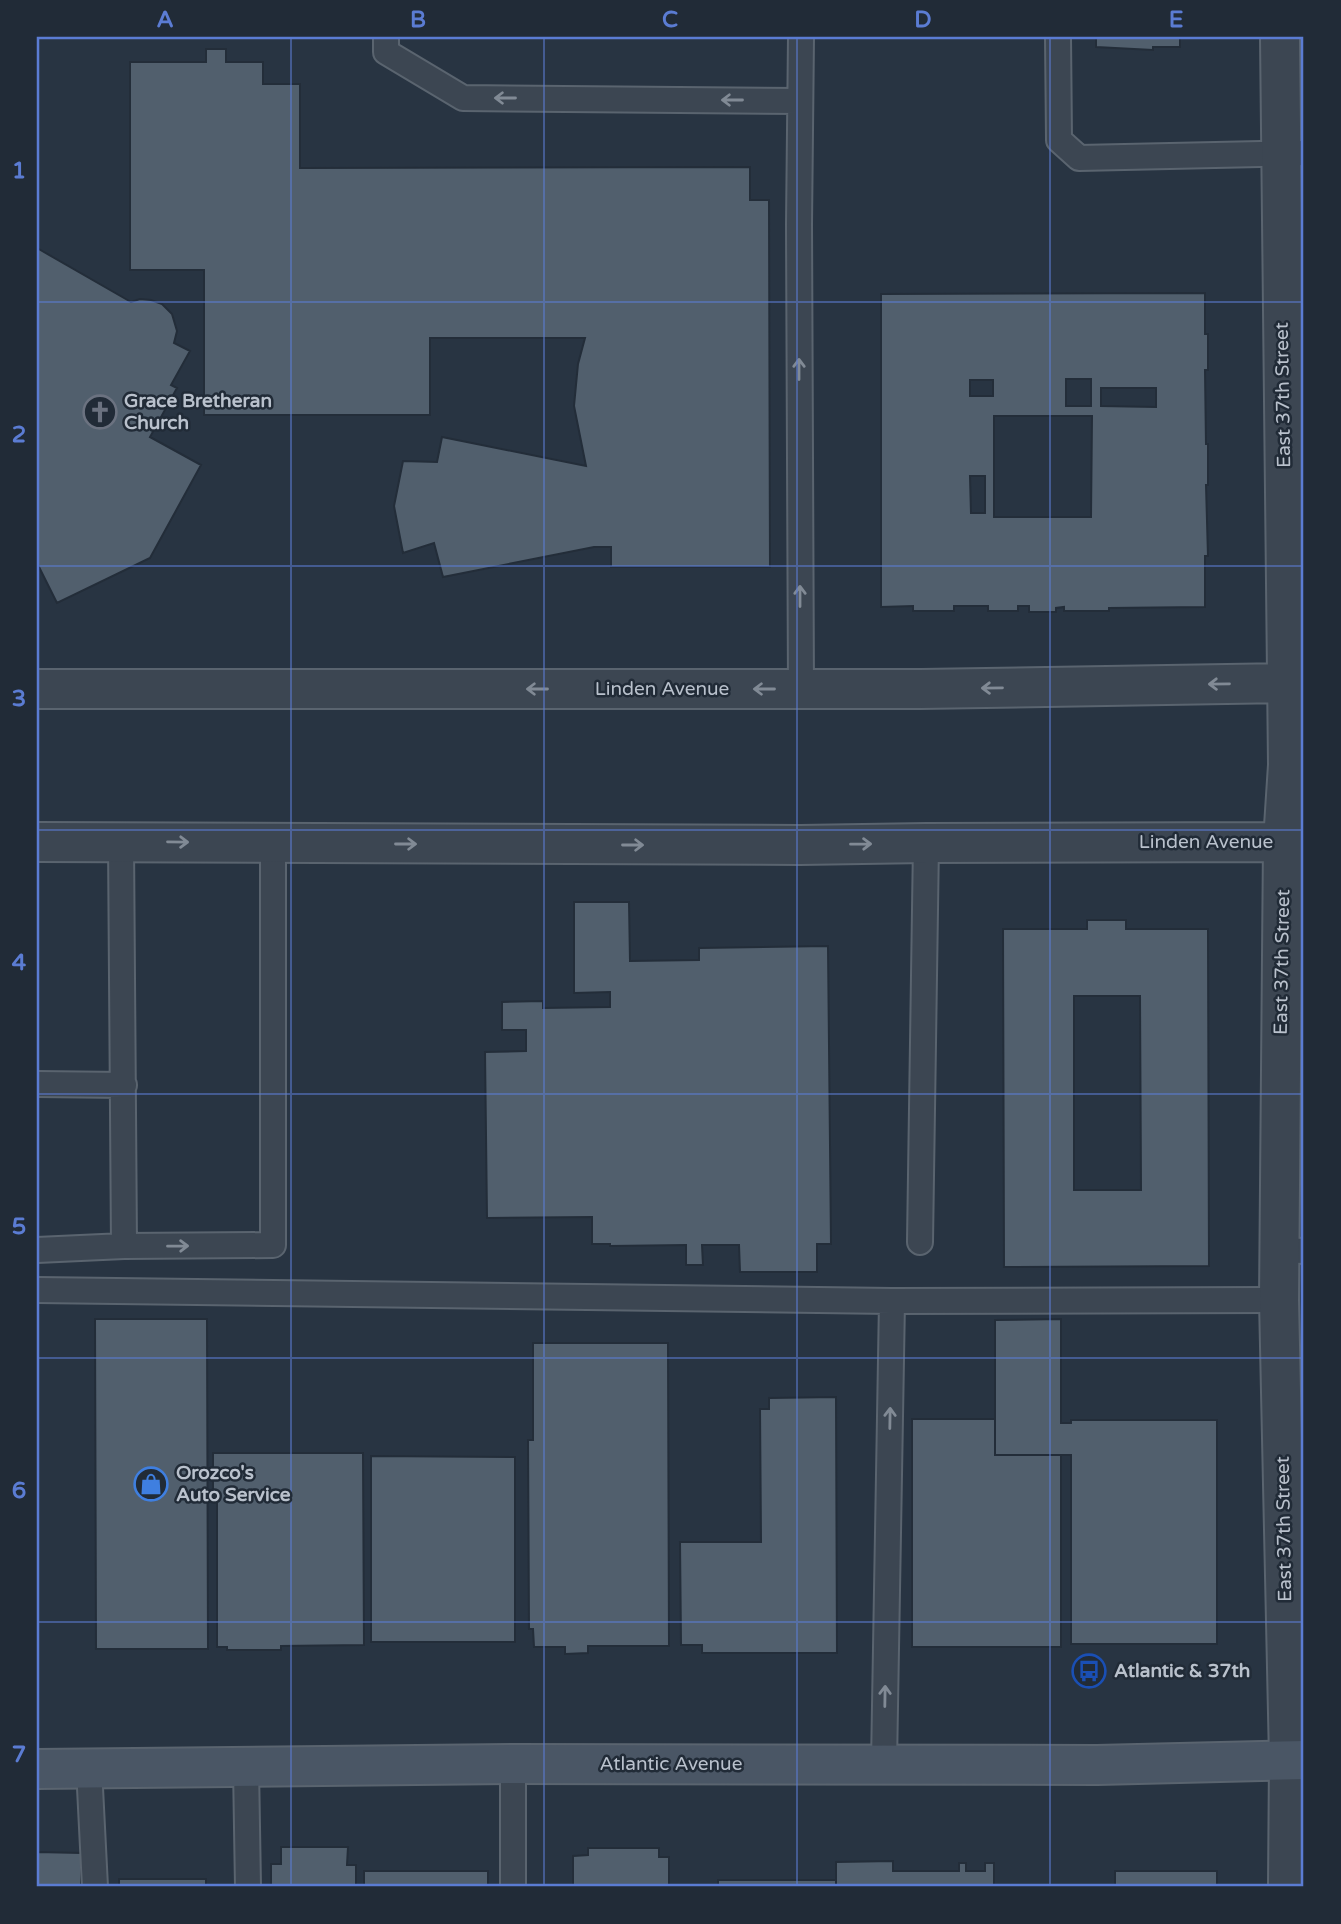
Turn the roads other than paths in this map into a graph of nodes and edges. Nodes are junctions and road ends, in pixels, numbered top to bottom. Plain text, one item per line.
1 (801, 37) edge
2 (1058, 37) edge
3 (1280, 37) edge
4 (386, 44) edge
5 (800, 101) junction
6 (1292, 154) edge
7 (1287, 683) junction
8 (37, 689) edge
9 (801, 689) junction
10 (1296, 765) edge
11 (37, 842) edge
12 (121, 842) junction
13 (926, 842) junction
14 (1283, 842) junction
15 (273, 843) junction
16 (37, 1084) edge
17 (124, 1085) junction
18 (1292, 1138) edge
19 (920, 1242) dead end
20 (124, 1246) junction
21 (37, 1250) edge
22 (1292, 1250) edge
23 (37, 1290) edge
24 (1279, 1300) junction
25 (892, 1301) junction
26 (1297, 1760) edge
27 (513, 1764) junction
28 (884, 1764) junction
29 (246, 1767) junction
30 (89, 1768) junction
31 (37, 1769) edge
32 (95, 1887) edge
33 (248, 1887) edge
34 (513, 1887) edge
35 (1289, 1887) edge

1 - 5 lane
2 - 6 lane
3 - 6 street, East 37th Street
5 -> 4 lane
9 -> 5 lane
6 - 7 street, East 37th Street
7 -> 9 street, Linden Avenue
7 - 10 street, East 37th Street
9 -> 8 street, Linden Avenue
10 - 14 street, East 37th Street
11 - 12 street, Linden Avenue
12 -> 15 street, Linden Avenue
12 - 17 lane
13 - 14 street, Linden Avenue
15 -> 13 street, Linden Avenue
13 - 19 lane
14 - 18 street, East 37th Street
20 -> 15 lane
16 - 17 lane
17 - 20 lane
18 - 22 street, East 37th Street
20 - 21 lane
22 - 24 street, East 37th Street
23 - 25 lane
24 - 25 lane
24 - 26 street, East 37th Street
28 -> 25 lane
26 - 28 main road, Atlantic Avenue
26 - 35 street, East 37th Street
27 - 28 main road, Atlantic Avenue
27 - 29 main road, Atlantic Avenue
27 - 34 lane
29 - 30 main road, Atlantic Avenue
29 - 33 lane
30 - 31 main road, Atlantic Avenue
30 - 32 lane

